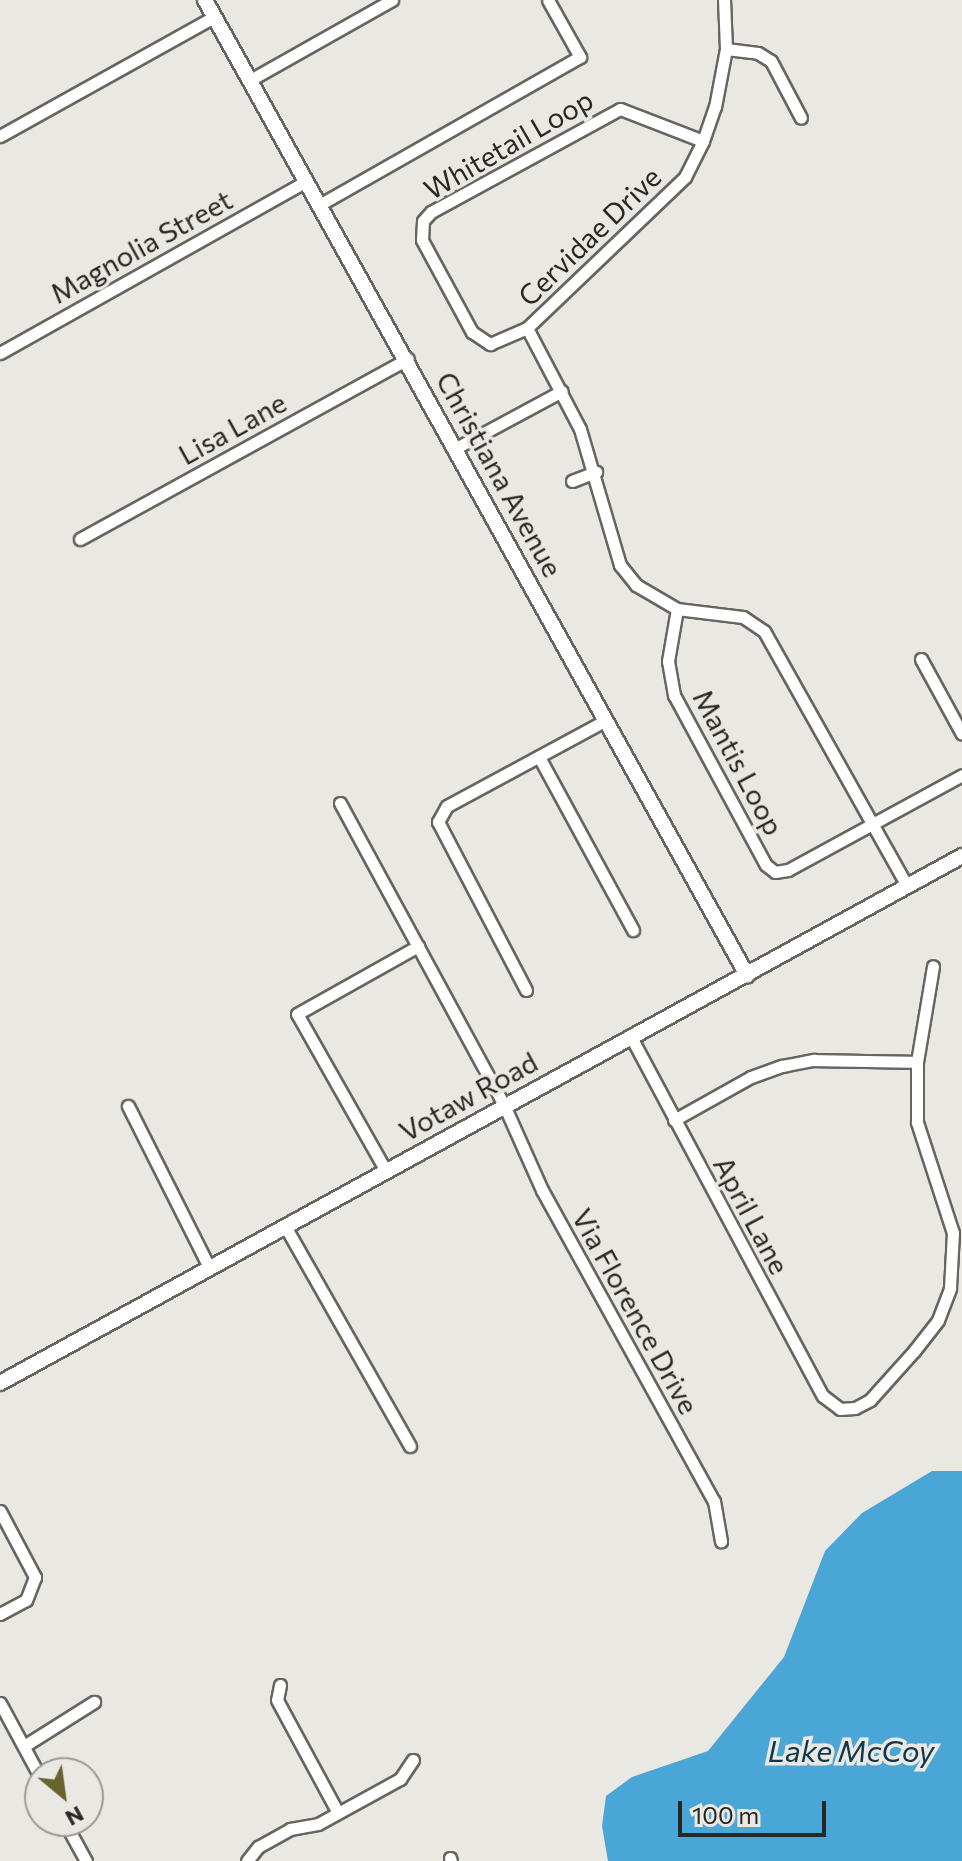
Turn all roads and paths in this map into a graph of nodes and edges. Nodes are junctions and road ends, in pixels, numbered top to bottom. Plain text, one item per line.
1 (205, 0) edge
2 (392, 0) edge
3 (548, 0) edge
4 (724, 0) edge
5 (214, 17) junction
6 (726, 49) junction
7 (250, 80) junction
8 (801, 118) dead end
9 (0, 136) edge
10 (703, 141) junction
11 (305, 182) junction
12 (319, 205) junction
13 (527, 328) junction
14 (0, 353) edge
15 (408, 359) junction
16 (562, 391) junction
17 (456, 448) junction
18 (596, 472) junction
19 (572, 481) dead end
20 (80, 539) dead end
21 (677, 609) junction
22 (921, 659) dead end
23 (606, 720) junction
24 (962, 734) edge
25 (539, 757) junction
26 (962, 775) edge
27 (340, 803) dead end
28 (874, 824) junction
29 (962, 856) edge
30 (907, 886) junction
31 (633, 930) dead end
32 (418, 946) junction
33 (933, 966) dead end
34 (747, 975) junction
35 (526, 990) dead end
36 (631, 1037) junction
37 (917, 1062) junction
38 (504, 1105) junction
39 (128, 1106) dead end
40 (674, 1120) junction
41 (386, 1171) junction
42 (285, 1226) junction
43 (209, 1267) junction
44 (0, 1383) edge
45 (410, 1446) dead end
46 (0, 1511) edge
47 (721, 1541) dead end
48 (0, 1614) edge
49 (280, 1685) dead end
50 (94, 1702) dead end
51 (0, 1703) edge
52 (24, 1746) junction
53 (30, 1757) edge
54 (413, 1760) dead end
55 (338, 1813) junction
56 (73, 1837) edge
57 (86, 1861) edge
58 (247, 1861) edge

1 - 5 street, Christiana Avenue
2 - 7 street
3 - 12 street
4 - 6 street, Cervidae Drive
5 - 7 street, Christiana Avenue
5 - 9 street
6 - 8 street
6 - 10 street, Cervidae Drive
7 - 11 street, Christiana Avenue
10 - 13 street, Cervidae Drive
10 - 13 street, Whitetail Loop
11 - 12 street, Christiana Avenue
11 - 14 street, Magnolia Street
12 - 15 street, Christiana Avenue
13 - 16 street, Cervidae Drive
15 - 17 street, Christiana Avenue
15 - 20 street, Lisa Lane
16 - 17 street
16 - 18 street, Cervidae Drive
17 - 23 street, Christiana Avenue
18 - 19 street
18 - 21 street, Cervidae Drive
21 - 28 street, Cervidae Drive
21 - 28 street, Mantis Loop
22 - 24 street
23 - 25 street
23 - 34 street, Christiana Avenue
25 - 31 street
25 - 35 street
26 - 28 street, Mantis Loop
27 - 32 street, Via Florence Drive
28 - 30 street, Cervidae Drive
29 - 30 street, Votaw Road
30 - 34 street, Votaw Road
32 - 38 street, Via Florence Drive
32 - 41 street
33 - 37 street
34 - 36 street, Votaw Road
36 - 38 street, Votaw Road
36 - 40 street, April Lane
37 - 40 street
37 - 40 street, April Lane
38 - 41 street, Votaw Road
38 - 47 street, Via Florence Drive
39 - 43 street
41 - 42 street, Votaw Road
42 - 43 street, Votaw Road
42 - 45 street
43 - 44 street, Votaw Road
46 - 48 street
49 - 55 street
50 - 52 street
51 - 52 street
52 - 53 street
54 - 55 street
55 - 58 street
56 - 57 street

